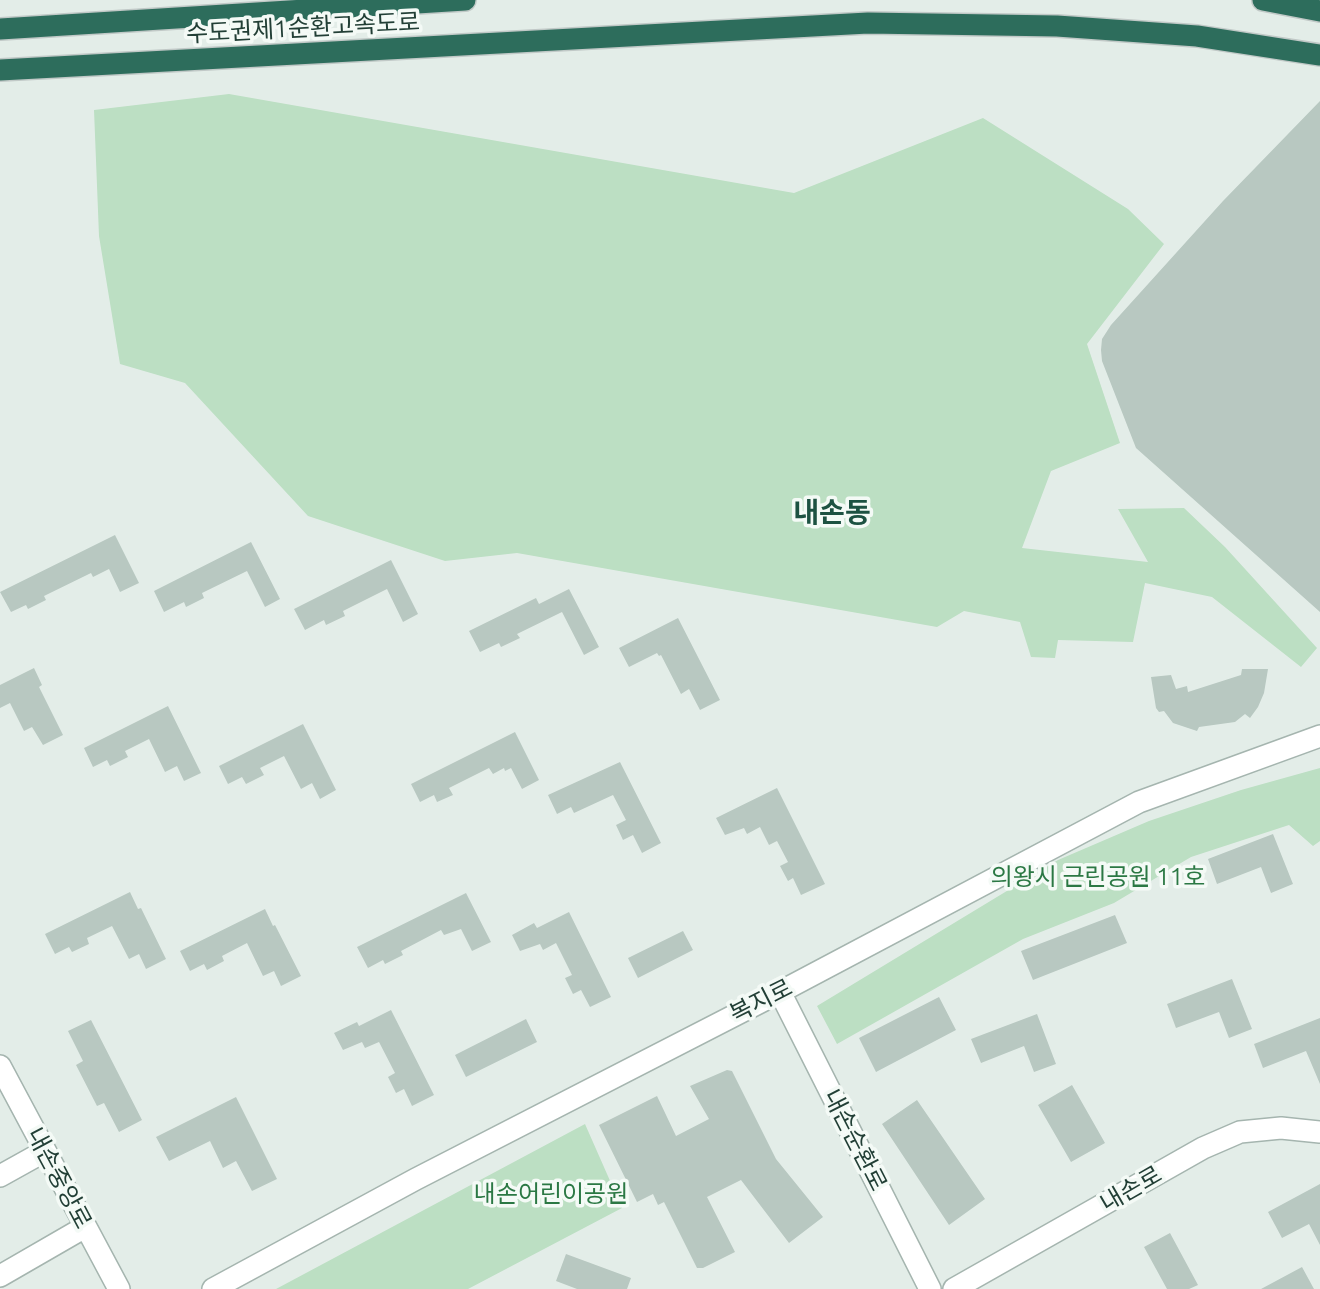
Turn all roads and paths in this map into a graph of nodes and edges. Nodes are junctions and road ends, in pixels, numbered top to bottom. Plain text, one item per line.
1 (465, 0) edge
2 (1263, 0) edge
3 (1320, 11) edge
4 (0, 29) edge
5 (1320, 55) edge
6 (0, 71) edge
7 (1320, 736) edge
8 (780, 992) junction
9 (0, 1066) edge
10 (1320, 1132) edge
11 (45, 1151) junction
12 (0, 1176) edge
13 (85, 1227) junction
14 (0, 1276) edge
15 (119, 1289) edge
16 (213, 1289) edge
17 (930, 1289) edge
18 (954, 1289) edge

1 - 4 highway, 수도권제1순환고속도로
2 - 3 highway
5 - 6 highway, 수도권제1순환고속도로
7 - 8 street, 복지로
8 - 16 street, 복지로
8 - 17 street, 내손순환로
9 - 11 street, 내손중앙로
10 - 18 street, 내손로
11 - 12 street
11 - 13 street, 내손중앙로
13 - 14 street
13 - 15 street, 내손중앙로

